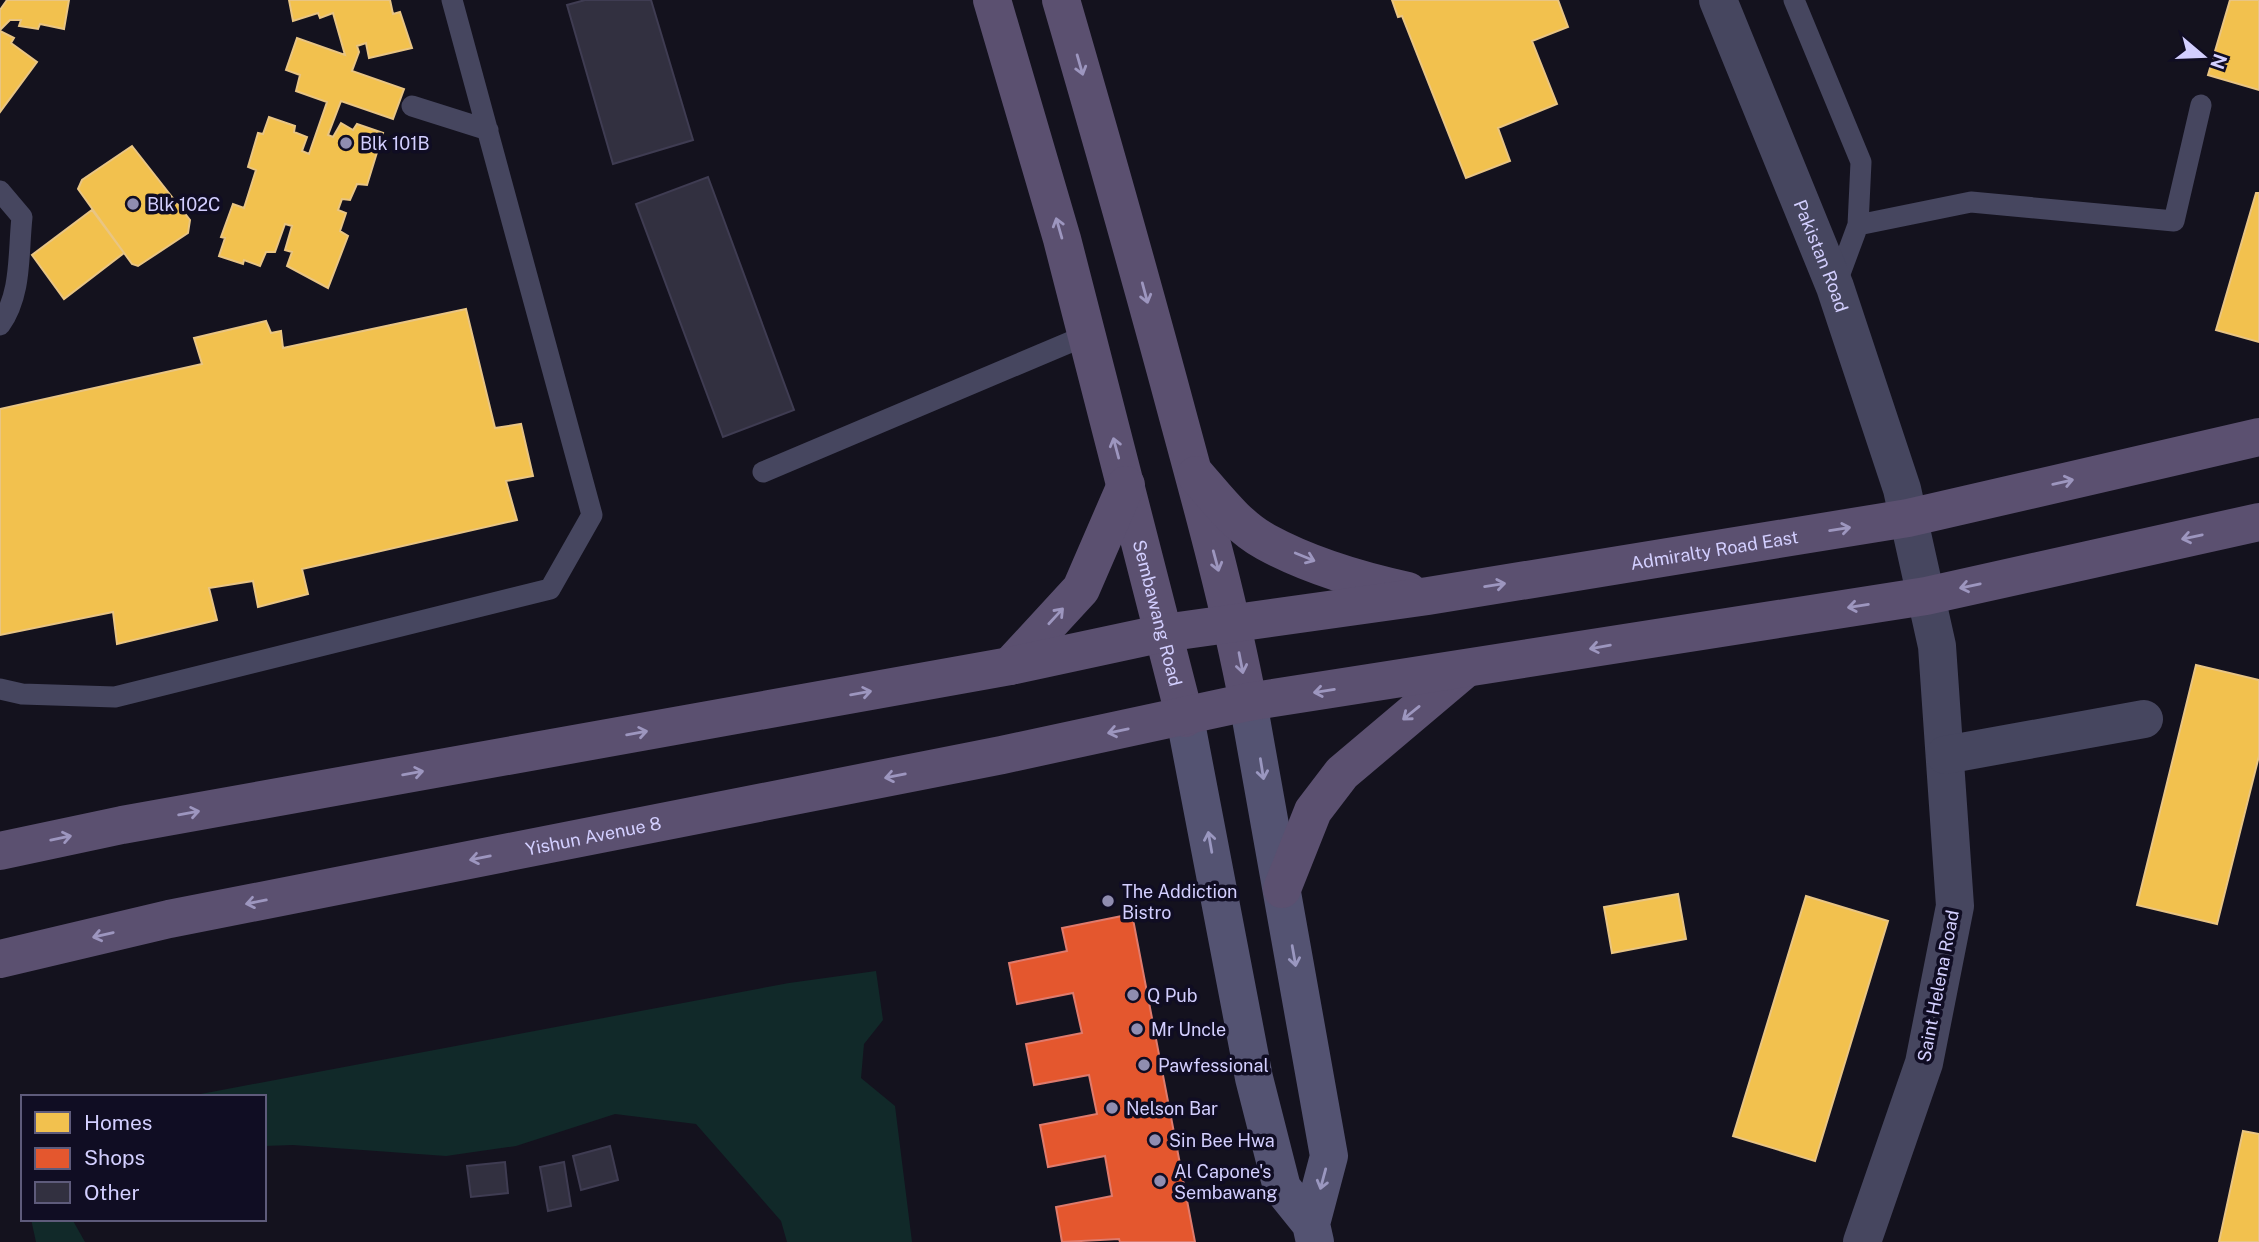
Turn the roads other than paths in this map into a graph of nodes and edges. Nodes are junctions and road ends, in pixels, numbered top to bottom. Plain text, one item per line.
1 (452, 0) edge
2 (992, 0) edge
3 (1061, 0) edge
4 (1718, 0) edge
5 (1794, 0) edge
6 (2201, 105) dead end
7 (412, 106) dead end
8 (488, 130) junction
9 (0, 191) edge
10 (1858, 225) junction
11 (1835, 287) junction
12 (0, 325) edge
13 (1087, 335) junction
14 (2259, 437) edge
15 (1193, 471) junction
16 (762, 472) dead end
17 (1126, 485) junction
18 (1908, 518) junction
19 (2259, 522) edge
20 (1428, 596) junction
21 (1926, 596) junction
22 (1233, 624) junction
23 (1164, 633) junction
24 (1010, 666) junction
25 (1464, 670) junction
26 (0, 689) edge
27 (1248, 702) junction
28 (1185, 718) junction
29 (2144, 719) dead end
30 (1945, 755) junction
31 (0, 851) edge
32 (1282, 889) junction
33 (0, 959) edge
34 (1313, 1233) edge
35 (1862, 1242) edge

1 - 8 lane
13 -> 2 main road, Sembawang Road
3 -> 15 main road, Sembawang Road
4 - 11 street, Pakistan Road
5 - 10 lane
6 - 10 lane
7 - 8 lane
8 - 26 lane
9 - 12 lane
10 - 11 lane
11 - 18 street, Pakistan Road
13 - 16 lane
17 -> 13 main road, Sembawang Road
18 -> 14 main road, Admiralty Road East
15 -> 20 main road
15 -> 22 main road, Sembawang Road
17 - 23 main road, Sembawang Road
24 -> 17 main road
20 -> 18 main road, Admiralty Road East
18 - 21 street, Pakistan Road
19 -> 21 main road
20 - 22 main road, Admiralty Road East
21 -> 25 main road
21 - 30 street, Saint Helena Road
22 - 23 main road, Admiralty Road East
22 -> 27 main road, Sembawang Road
23 - 24 main road
23 - 28 main road, Sembawang Road
31 -> 24 main road
25 -> 27 main road
25 -> 32 main road
27 - 28 main road
27 -> 32 street, Sembawang Road
28 -> 33 main road, Yishun Avenue 8
34 -> 28 street, Sembawang Road
29 - 30 street
30 - 35 street, Saint Helena Road
32 -> 34 street, Sembawang Road

